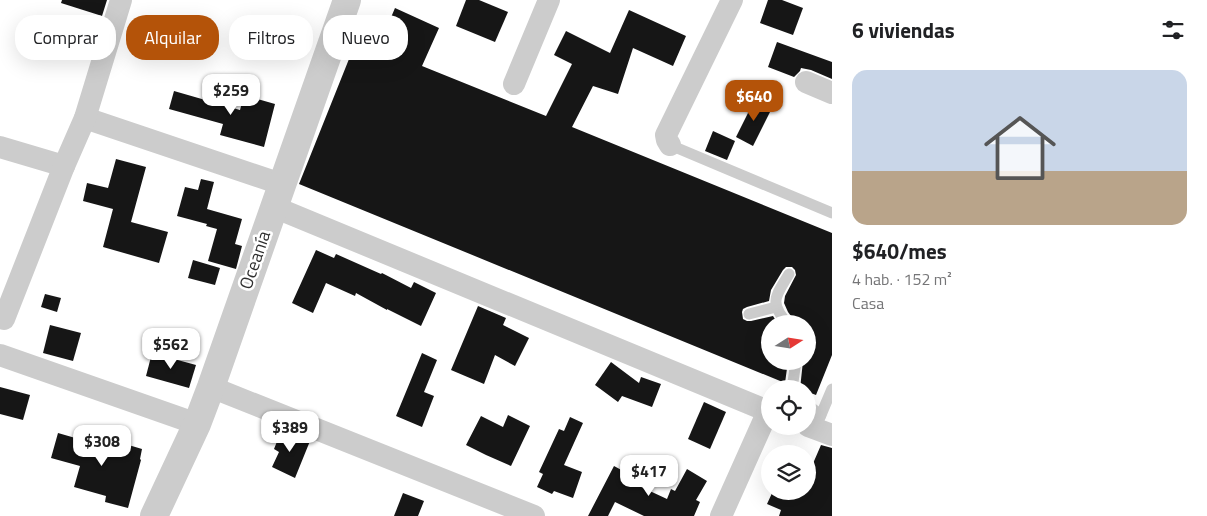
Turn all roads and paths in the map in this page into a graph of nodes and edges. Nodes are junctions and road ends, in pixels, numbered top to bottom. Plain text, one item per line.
1 (121, 0) edge
2 (347, 0) edge
3 (549, 0) edge
4 (732, 0) edge
5 (806, 82) dead end
6 (514, 84) dead end
7 (832, 93) edge
8 (86, 118) junction
9 (670, 145) joint
10 (0, 147) edge
11 (64, 166) junction
12 (278, 196) junction
13 (832, 213) edge
14 (789, 274) dead end
15 (776, 307) junction
16 (749, 314) dead end
17 (780, 315) edge
18 (4, 319) dead end
19 (0, 355) edge
20 (211, 387) junction
21 (832, 389) edge
22 (761, 408) edge
23 (197, 424) junction
24 (819, 426) edge
25 (761, 429) edge
26 (154, 516) edge
27 (534, 516) edge
28 (721, 516) edge

1 - 8 street
2 - 12 street, Oceanía
3 - 6 street
4 - 9 street
5 - 7 street
8 - 11 street
8 - 12 street
9 - 13 lane
10 - 11 street
11 - 18 street
12 - 20 street, Oceanía
12 - 22 street
14 - 15 lane
15 - 16 lane
15 - 17 lane
19 - 23 street
20 - 23 street, Oceanía
20 - 27 street
21 - 24 lane
23 - 26 street, Oceanía
25 - 28 street

